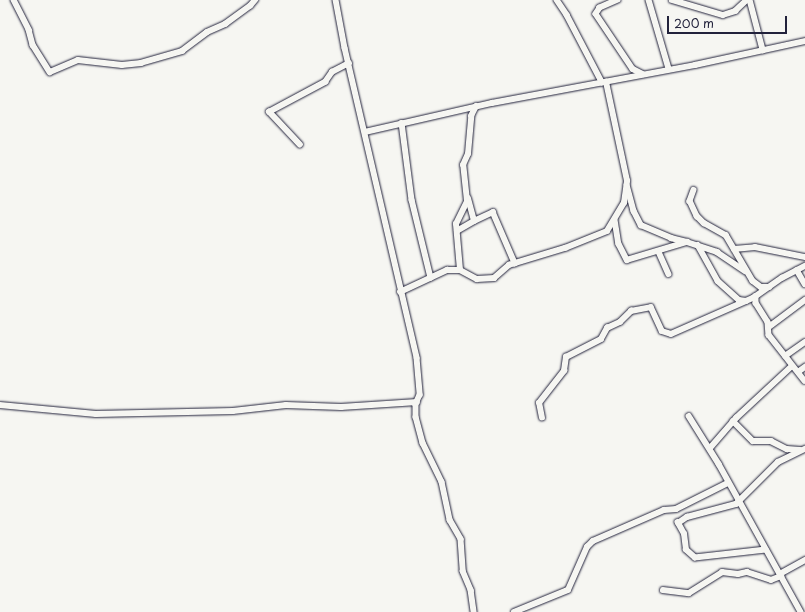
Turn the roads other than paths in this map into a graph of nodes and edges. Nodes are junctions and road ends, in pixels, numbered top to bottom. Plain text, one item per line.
1 (14, 0) edge
2 (254, 0) edge
3 (336, 0) edge
4 (557, 0) edge
5 (618, 0) edge
6 (649, 0) edge
7 (672, 0) edge
8 (747, 0) edge
9 (750, 0) edge
10 (805, 41) edge
11 (763, 50) junction
12 (349, 62) junction
13 (669, 69) junction
14 (643, 74) junction
15 (604, 82) junction
16 (476, 106) junction
17 (402, 123) junction
18 (365, 132) junction
19 (300, 145) dead end
20 (627, 184) junction
21 (694, 190) dead end
22 (468, 199) junction
23 (615, 220) junction
24 (474, 221) junction
25 (457, 231) junction
26 (687, 242) junction
27 (698, 245) junction
28 (734, 249) junction
29 (659, 252) junction
30 (805, 257) edge
31 (515, 263) junction
32 (805, 266) edge
33 (460, 270) junction
34 (797, 270) junction
35 (745, 271) junction
36 (669, 274) dead end
37 (431, 278) junction
38 (805, 284) edge
39 (770, 287) junction
40 (400, 292) junction
41 (756, 296) junction
42 (805, 300) edge
43 (746, 301) junction
44 (769, 327) junction
45 (805, 342) edge
46 (785, 356) junction
47 (792, 366) junction
48 (805, 367) edge
49 (798, 372) junction
50 (805, 381) edge
51 (417, 402) junction
52 (0, 405) edge
53 (689, 416) dead end
54 (542, 418) dead end
55 (733, 421) junction
56 (710, 448) junction
57 (803, 449) edge
58 (728, 483) junction
59 (739, 502) junction
60 (766, 550) junction
61 (805, 560) edge
62 (780, 575) junction
63 (662, 590) dead end
64 (474, 612) edge
65 (514, 612) edge
66 (801, 612) edge

1 - 2 street
3 - 12 street
4 - 15 street
5 - 14 street
6 - 13 street
7 - 8 street
9 - 11 street
10 - 11 street
11 - 13 street
12 - 18 street
12 - 19 street
13 - 14 street
14 - 15 street
15 - 16 street
15 - 20 street
16 - 17 street
16 - 22 street
17 - 18 street
17 - 37 street
18 - 40 street
20 - 23 street
20 - 26 street
21 - 28 street
22 - 24 street
22 - 25 street
23 - 29 street
23 - 31 street
24 - 25 street
24 - 31 street
25 - 33 street
26 - 27 street
26 - 29 street
27 - 35 street
27 - 43 street
28 - 30 street
28 - 35 street
29 - 36 street
31 - 33 street
32 - 34 street
33 - 37 street
34 - 38 street
34 - 39 street
35 - 39 street
37 - 40 street
39 - 41 street
40 - 51 street
41 - 43 street
41 - 44 street
42 - 44 street
43 - 54 street
44 - 46 street
45 - 46 street
46 - 47 street
47 - 49 street
47 - 55 street
48 - 49 street
49 - 50 street
51 - 52 street
51 - 64 street
53 - 56 street
55 - 56 street
55 - 57 street
56 - 58 street
57 - 59 street
58 - 59 street
58 - 65 street
59 - 60 street
59 - 60 street
60 - 62 street
61 - 62 street
62 - 63 street
62 - 66 street

